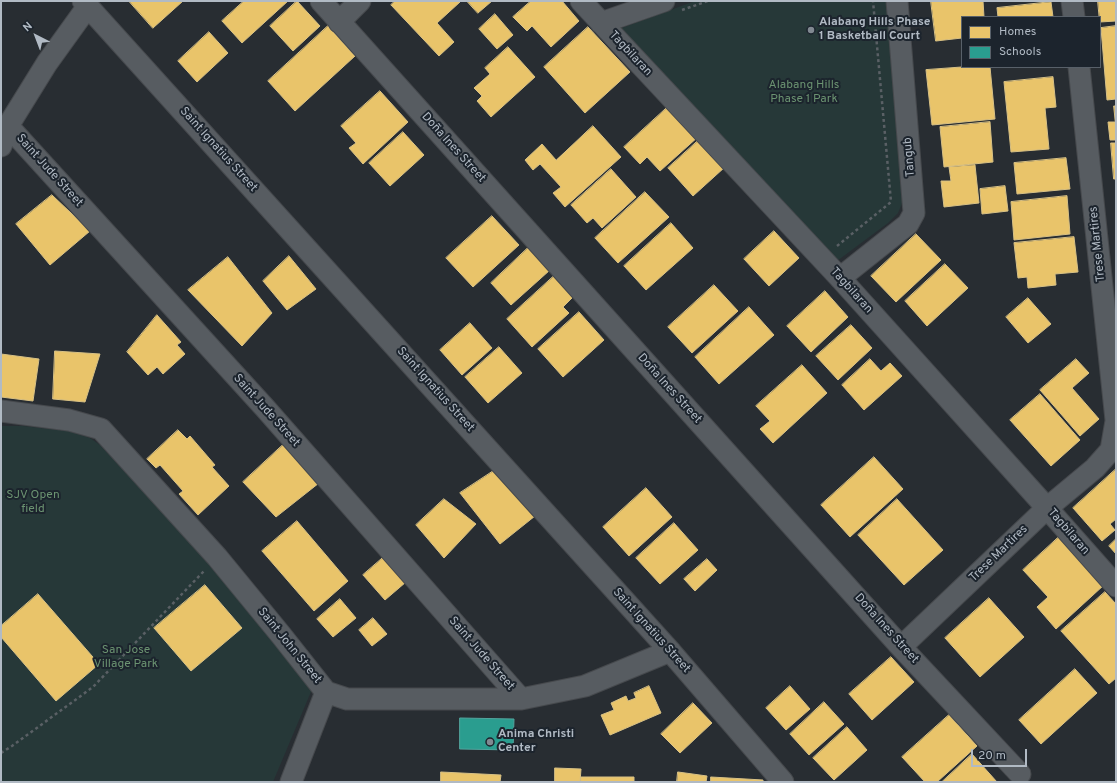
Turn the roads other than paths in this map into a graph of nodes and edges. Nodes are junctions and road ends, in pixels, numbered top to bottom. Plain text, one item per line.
1 (320, 1) edge
2 (360, 1) edge
3 (581, 1) edge
4 (664, 1) edge
5 (897, 1) edge
6 (1072, 1) edge
7 (86, 3) edge
8 (1074, 16) edge
9 (339, 22) junction
10 (602, 23) junction
11 (1079, 68) edge
12 (8, 126) junction
13 (1, 146) edge
14 (840, 278) junction
15 (1, 412) edge
16 (1116, 421) edge
17 (1047, 508) junction
18 (1116, 586) edge
19 (901, 647) junction
20 (670, 651) junction
21 (326, 692) junction
22 (521, 699) junction
23 (1020, 774) dead end
24 (291, 782) edge
25 (783, 782) edge

1 - 9 street, Doña Ines Street
2 - 9 street
3 - 10 street, Tagbilaran
4 - 10 street
5 - 14 street, Tangub
6 - 8 street
7 - 12 street
7 - 20 street, Saint Ignatius Street
9 - 19 street, Doña Ines Street
10 - 14 street, Tagbilaran
11 - 16 street, Trese Martires
12 - 13 street
12 - 22 street, Saint Jude Street
14 - 17 street, Tagbilaran
15 - 21 street, Saint John Street
16 - 17 street, Trese Martires
17 - 18 street, Tagbilaran
17 - 19 street, Trese Martires
19 - 23 street, Doña Ines Street
20 - 22 street, Saint John Street
20 - 25 street, Saint Ignatius Street
21 - 22 street, Saint John Street
21 - 24 street

